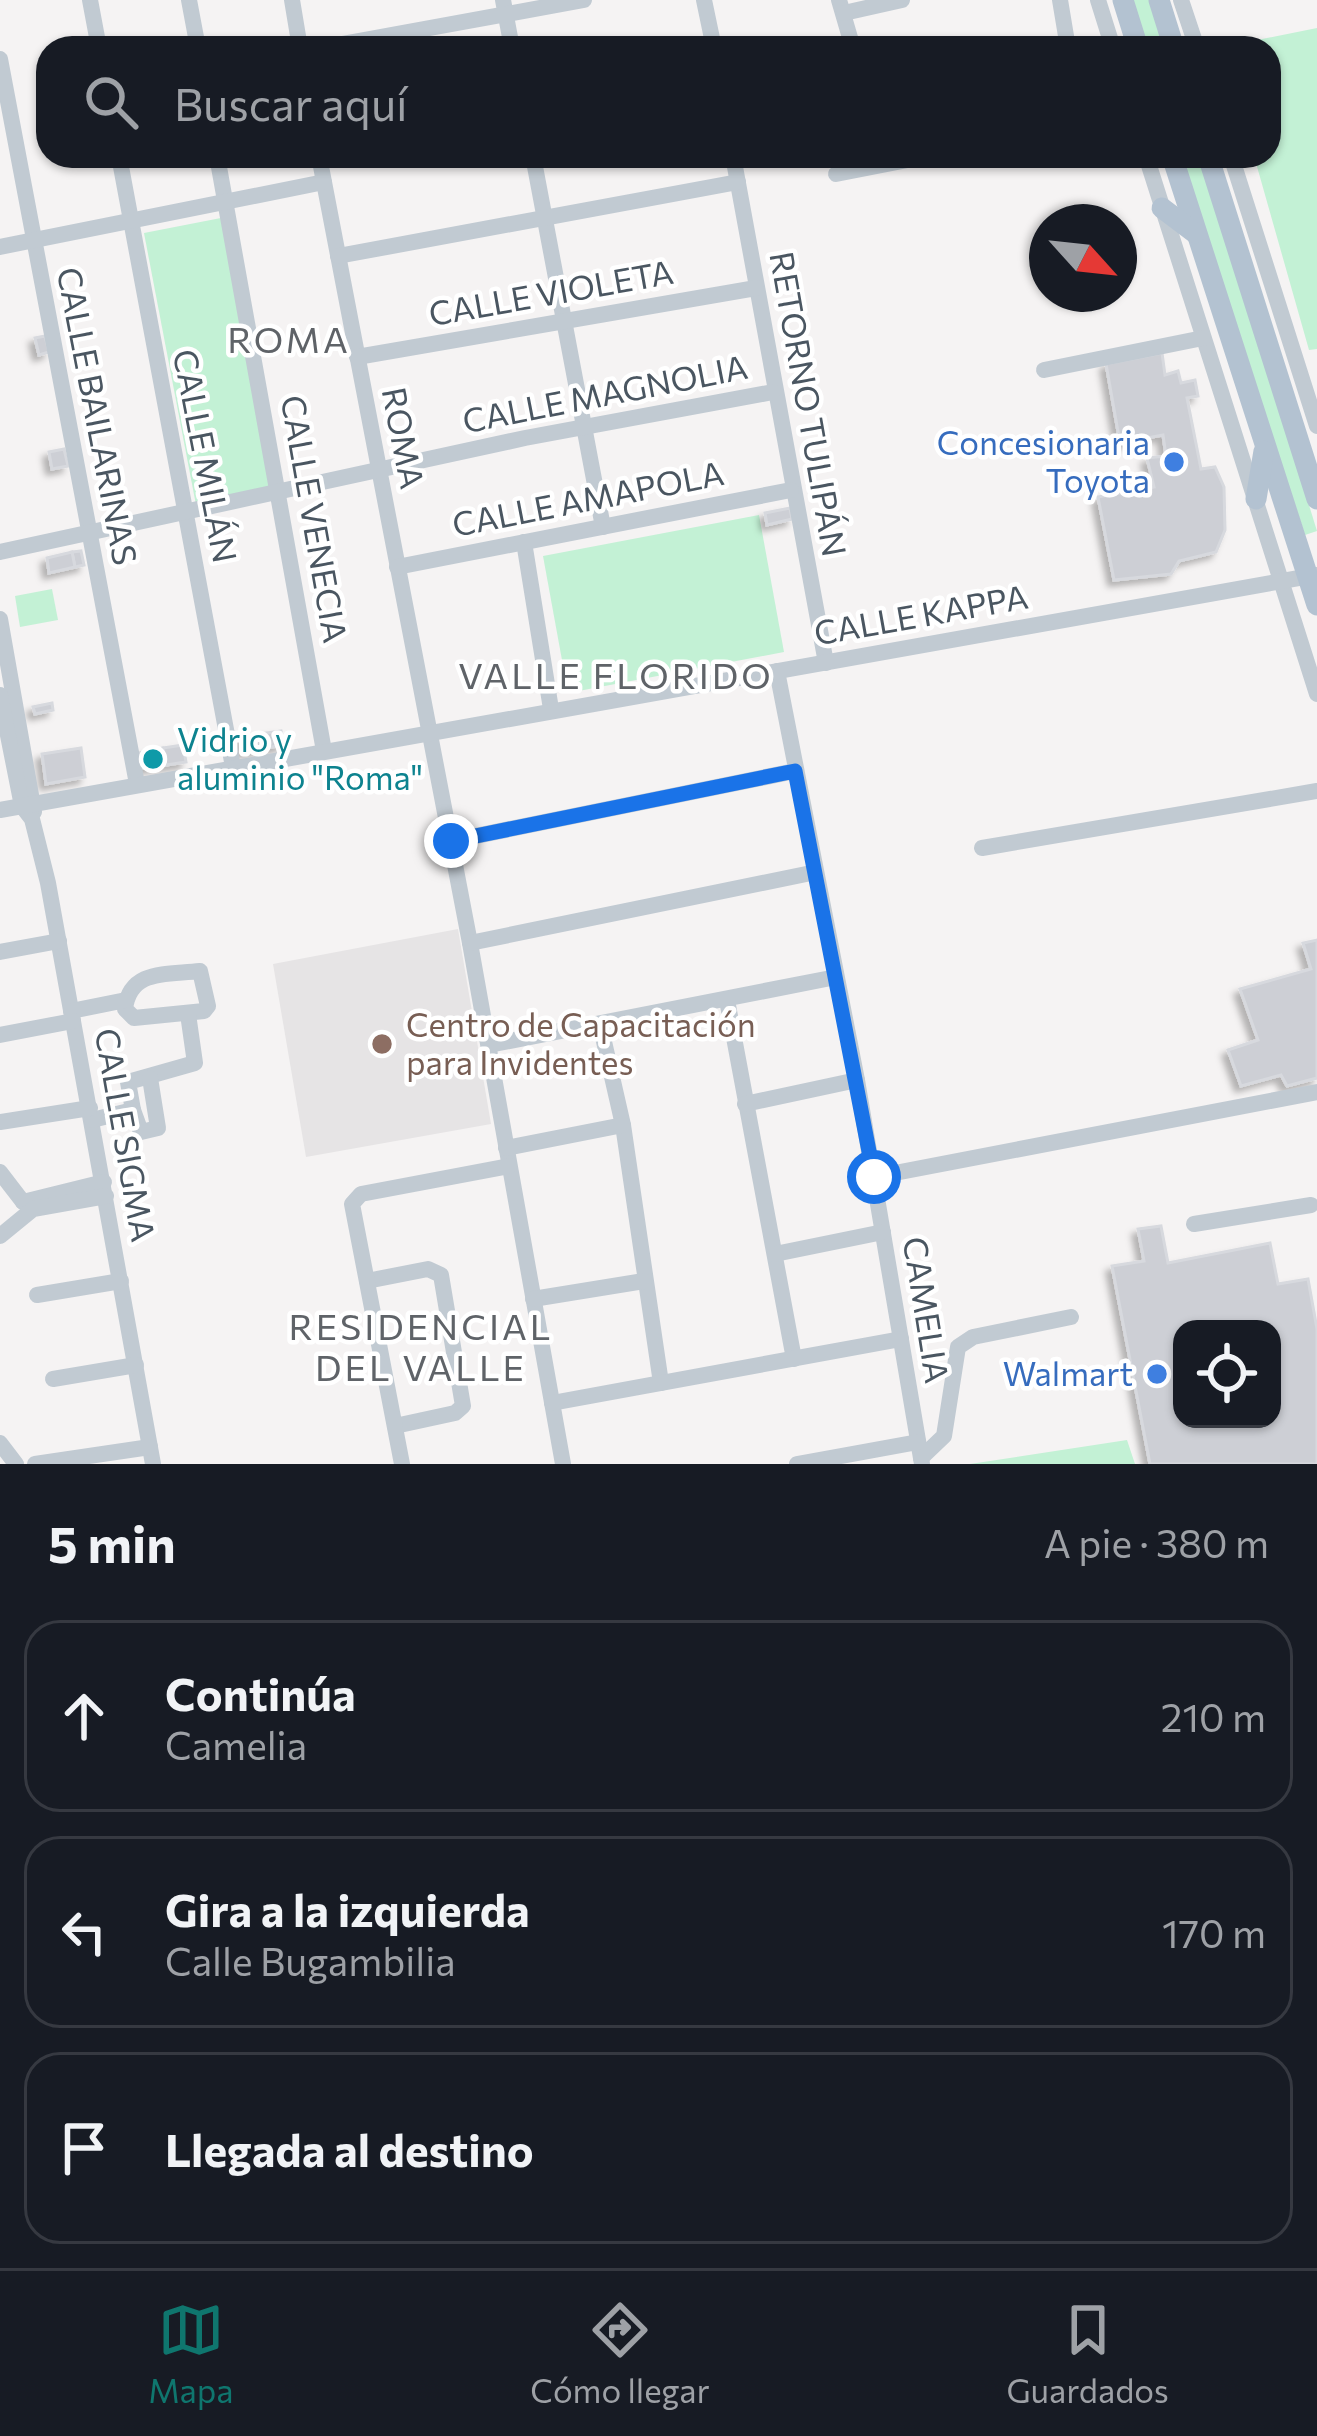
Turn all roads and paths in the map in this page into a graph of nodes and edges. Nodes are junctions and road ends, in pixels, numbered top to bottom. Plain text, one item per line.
1 (90, 0) edge
2 (189, 0) edge
3 (292, 0) edge
4 (584, 0) edge
5 (704, 0) edge
6 (902, 0) edge
7 (1060, 0) edge
8 (1098, 0) edge
9 (1123, 0) edge
10 (1159, 0) edge
11 (1181, 0) edge
12 (842, 6) edge
13 (504, 7) edge
14 (97, 36) edge
15 (196, 36) edge
16 (298, 36) edge
17 (374, 36) edge
18 (712, 36) edge
19 (850, 36) edge
20 (1066, 36) edge
21 (1109, 36) edge
22 (1134, 36) edge
23 (1170, 36) edge
24 (1193, 36) edge
25 (0, 59) edge
26 (120, 168) edge
27 (219, 168) edge
28 (321, 168) edge
29 (534, 168) edge
30 (736, 168) edge
31 (867, 168) edge
32 (1150, 168) edge
33 (1176, 168) edge
34 (1212, 168) edge
35 (1235, 168) edge
36 (836, 174) dead end
37 (323, 182) junction
38 (738, 182) junction
39 (225, 202) junction
40 (1162, 208) junction
41 (544, 218) junction
42 (130, 221) junction
43 (1196, 234) junction
44 (33, 240) junction
45 (0, 247) edge
46 (338, 256) junction
47 (755, 288) junction
48 (564, 321) junction
49 (1203, 338) junction
50 (357, 358) junction
51 (1044, 370) dead end
52 (773, 392) junction
53 (584, 426) junction
54 (1317, 427) edge
55 (1265, 445) junction
56 (379, 472) junction
57 (791, 490) junction
58 (282, 493) junction
59 (1256, 499) junction
60 (1317, 499) edge
61 (184, 514) junction
62 (603, 527) junction
63 (90, 533) junction
64 (524, 542) junction
65 (0, 552) edge
66 (397, 567) junction
67 (1312, 576) edge
68 (1282, 581) junction
69 (1317, 604) edge
70 (0, 619) edge
71 (826, 663) junction
72 (777, 671) junction
73 (1317, 694) edge
74 (0, 695) edge
75 (551, 709) junction
76 (430, 731) junction
77 (324, 751) junction
78 (233, 767) junction
79 (795, 771) junction
80 (137, 784) junction
81 (1317, 790) edge
82 (30, 810) junction
83 (0, 811) edge
84 (451, 841) junction
85 (982, 848) dead end
86 (816, 872) junction
87 (58, 941) junction
88 (470, 943) junction
89 (0, 952) edge
90 (836, 976) junction
91 (126, 1000) junction
92 (727, 1000) junction
93 (188, 1014) junction
94 (72, 1016) junction
95 (600, 1024) junction
96 (0, 1035) edge
97 (489, 1045) junction
98 (150, 1078) junction
99 (857, 1080) junction
100 (1317, 1092) edge
101 (745, 1104) junction
102 (133, 1110) junction
103 (91, 1114) junction
104 (0, 1122) edge
105 (623, 1125) junction
106 (508, 1157) junction
107 (0, 1172) edge
108 (874, 1177) junction
109 (105, 1189) junction
110 (23, 1202) junction
111 (1311, 1204) dead end
112 (0, 1222) edge
113 (1194, 1224) dead end
114 (883, 1232) junction
115 (0, 1236) edge
116 (775, 1254) junction
117 (121, 1281) junction
118 (367, 1281) junction
119 (644, 1281) junction
120 (37, 1295) dead end
121 (533, 1299) junction
122 (1071, 1317) dead end
123 (901, 1340) junction
124 (794, 1359) junction
125 (136, 1365) junction
126 (53, 1379) dead end
127 (662, 1383) junction
128 (552, 1403) junction
129 (395, 1426) junction
130 (0, 1443) edge
131 (151, 1455) edge
132 (921, 1455) edge
133 (16, 1464) edge
134 (35, 1464) edge
135 (403, 1464) edge
136 (563, 1464) edge
137 (797, 1464) edge

1 - 14 street
2 - 15 street
3 - 16 street
4 - 13 street
5 - 18 street
6 - 12 street
7 - 20 street
8 - 21 street
9 - 22 main road
10 - 23 main road
11 - 24 street
12 - 19 street
13 - 17 street
25 - 44 street, CALLE BAILARINAS
26 - 42 street, CALLE MILÁN
27 - 39 street, CALLE VENECIA
28 - 37 street, ROMA
29 - 41 street
30 - 38 street, RETORNO TULIPÁN
31 - 36 street
32 - 40 street
33 - 43 main road
34 - 60 main road
35 - 54 street
37 - 39 street
37 - 46 street, ROMA
38 - 41 street
38 - 47 street, RETORNO TULIPÁN
39 - 42 street
39 - 58 street, CALLE VENECIA
40 - 43 main road
40 - 49 street
41 - 46 street
41 - 48 street
42 - 44 street
42 - 61 street, CALLE MILÁN
43 - 55 main road
44 - 45 street
44 - 63 street, CALLE BAILARINAS
46 - 50 street, ROMA
47 - 48 street, CALLE VIOLETA
47 - 52 street, RETORNO TULIPÁN
48 - 50 street, CALLE VIOLETA
48 - 53 street
49 - 51 street
49 - 59 street
50 - 56 street, ROMA
52 - 53 street, CALLE MAGNOLIA
52 - 57 street, RETORNO TULIPÁN
53 - 56 street, CALLE MAGNOLIA
53 - 62 street
55 - 59 main road
55 - 67 main road
56 - 58 street, CALLE MAGNOLIA
56 - 66 street, ROMA
57 - 62 street, CALLE AMAPOLA
57 - 71 street, RETORNO TULIPÁN
58 - 61 street, CALLE MAGNOLIA
58 - 77 street, CALLE VENECIA
59 - 68 street
61 - 63 street, CALLE MAGNOLIA
61 - 78 street, CALLE MILÁN
62 - 64 street, CALLE AMAPOLA
63 - 65 street, CALLE MAGNOLIA
63 - 80 street, CALLE BAILARINAS
64 - 66 street, CALLE AMAPOLA
64 - 75 street
66 - 76 street, ROMA
67 - 68 street, CALLE KAPPA
67 - 69 main road
68 - 71 street, CALLE KAPPA
68 - 73 street
70 - 82 street
71 - 72 street, CALLE KAPPA
72 - 75 street, CALLE KAPPA
72 - 79 street, CAMELIA
74 - 82 street
75 - 76 street, CALLE KAPPA
76 - 77 street, CALLE KAPPA
76 - 84 street, ROMA
77 - 78 street, CALLE KAPPA
78 - 80 street, CALLE KAPPA
79 - 84 street
79 - 86 street, CAMELIA
80 - 82 street, CALLE KAPPA
81 - 85 street
82 - 83 street
82 - 87 street, CALLE SIGMA
84 - 88 street, ROMA
86 - 88 street
86 - 90 street, CAMELIA
87 - 89 street
87 - 94 street, CALLE SIGMA
88 - 97 street, ROMA
90 - 92 street
90 - 99 street, CAMELIA
91 - 93 street
91 - 93 street
91 - 94 street
92 - 95 street
92 - 101 street
93 - 98 street
94 - 96 street
94 - 103 street, CALLE SIGMA
95 - 97 street
95 - 105 street
97 - 106 street, ROMA
98 - 102 street
98 - 102 street
99 - 101 street
99 - 108 street, CAMELIA
100 - 108 street
101 - 116 street
102 - 103 street
103 - 104 street
103 - 109 street, CALLE SIGMA
105 - 106 street
105 - 119 street
106 - 118 street
106 - 121 street, ROMA
107 - 110 street
108 - 114 street, CAMELIA
109 - 110 street
109 - 115 street
109 - 117 street, CALLE SIGMA
110 - 112 street
111 - 113 street
114 - 116 street
114 - 123 street, CAMELIA
116 - 124 street
117 - 120 street
117 - 125 street, CALLE SIGMA
118 - 129 street
118 - 129 street
119 - 121 street
119 - 127 street
121 - 128 street, ROMA
122 - 132 street
123 - 124 street
123 - 132 street, CAMELIA
124 - 127 street
125 - 126 street
125 - 131 street, CALLE SIGMA
127 - 128 street
128 - 136 street, ROMA
129 - 135 street
130 - 133 street
131 - 134 street
132 - 137 street

